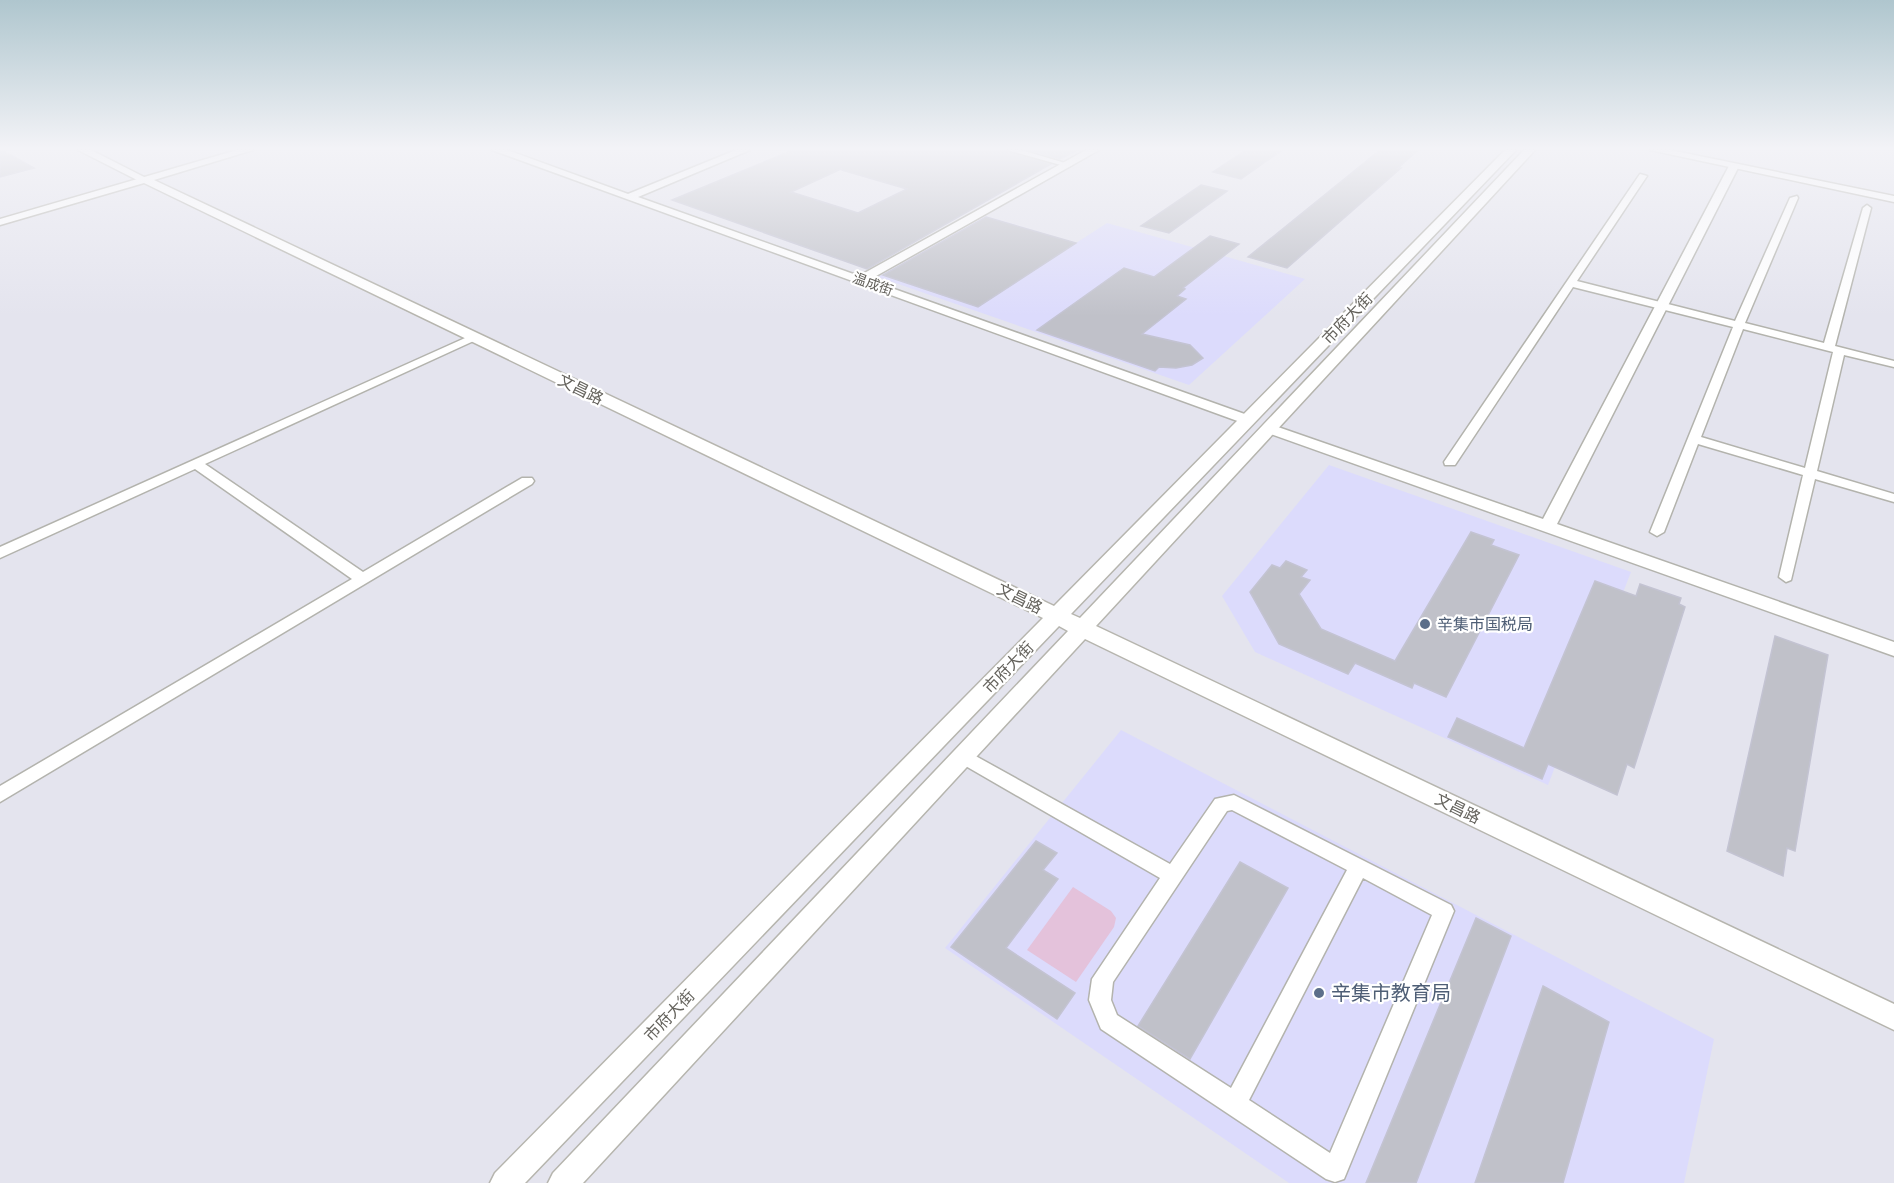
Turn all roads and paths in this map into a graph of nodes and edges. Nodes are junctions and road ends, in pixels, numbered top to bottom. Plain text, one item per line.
1 (58, 205) edge
2 (198, 205) edge
3 (653, 205) edge
4 (995, 205) edge
5 (1457, 205) edge
6 (1479, 205) edge
7 (1623, 205) edge
8 (1714, 205) edge
9 (1791, 205) edge
10 (1867, 208) dead end
11 (0, 222) edge
12 (860, 280) junction
13 (1571, 283) junction
14 (1662, 305) junction
15 (1739, 325) junction
16 (474, 337) junction
17 (1834, 349) junction
18 (1894, 364) edge
19 (1248, 420) junction
20 (1270, 429) junction
21 (1694, 439) junction
22 (1450, 462) dead end
23 (196, 464) junction
24 (1810, 473) junction
25 (526, 481) dead end
26 (1894, 498) edge
27 (1547, 527) junction
28 (1657, 532) dead end
29 (0, 553) edge
30 (1786, 577) dead end
31 (363, 579) junction
32 (1057, 616) junction
33 (1082, 628) junction
34 (1894, 649) edge
35 (963, 756) junction
36 (0, 795) edge
37 (1359, 866) junction
38 (1173, 875) junction
39 (1894, 1017) edge
40 (1235, 1104) junction
41 (505, 1183) edge
42 (563, 1183) edge

1 - 11 street
2 - 16 street, 文昌路
3 - 12 street, 温成街
4 - 12 street
5 - 19 street, 市府大街
6 - 20 street, 市府大街
7 - 13 lane
8 - 14 street
9 - 15 lane
10 - 17 lane
12 - 19 street, 温成街
13 - 14 lane
13 - 22 lane
14 - 15 lane
14 - 27 street
15 - 17 lane
15 - 21 lane
16 - 23 lane
16 - 32 street, 文昌路
17 - 18 lane
17 - 24 lane
19 - 32 street, 市府大街
20 - 27 street
20 - 33 street, 市府大街
21 - 24 lane
21 - 28 lane
23 - 29 lane
23 - 31 lane
24 - 26 lane
24 - 30 lane
25 - 31 lane
27 - 34 street
31 - 36 lane
32 - 33 street, 文昌路
32 - 41 street, 市府大街
33 - 35 street, 市府大街
33 - 39 street, 文昌路
35 - 38 lane
35 - 42 street, 市府大街
37 - 38 lane
37 - 40 lane
37 - 40 lane
38 - 40 lane

